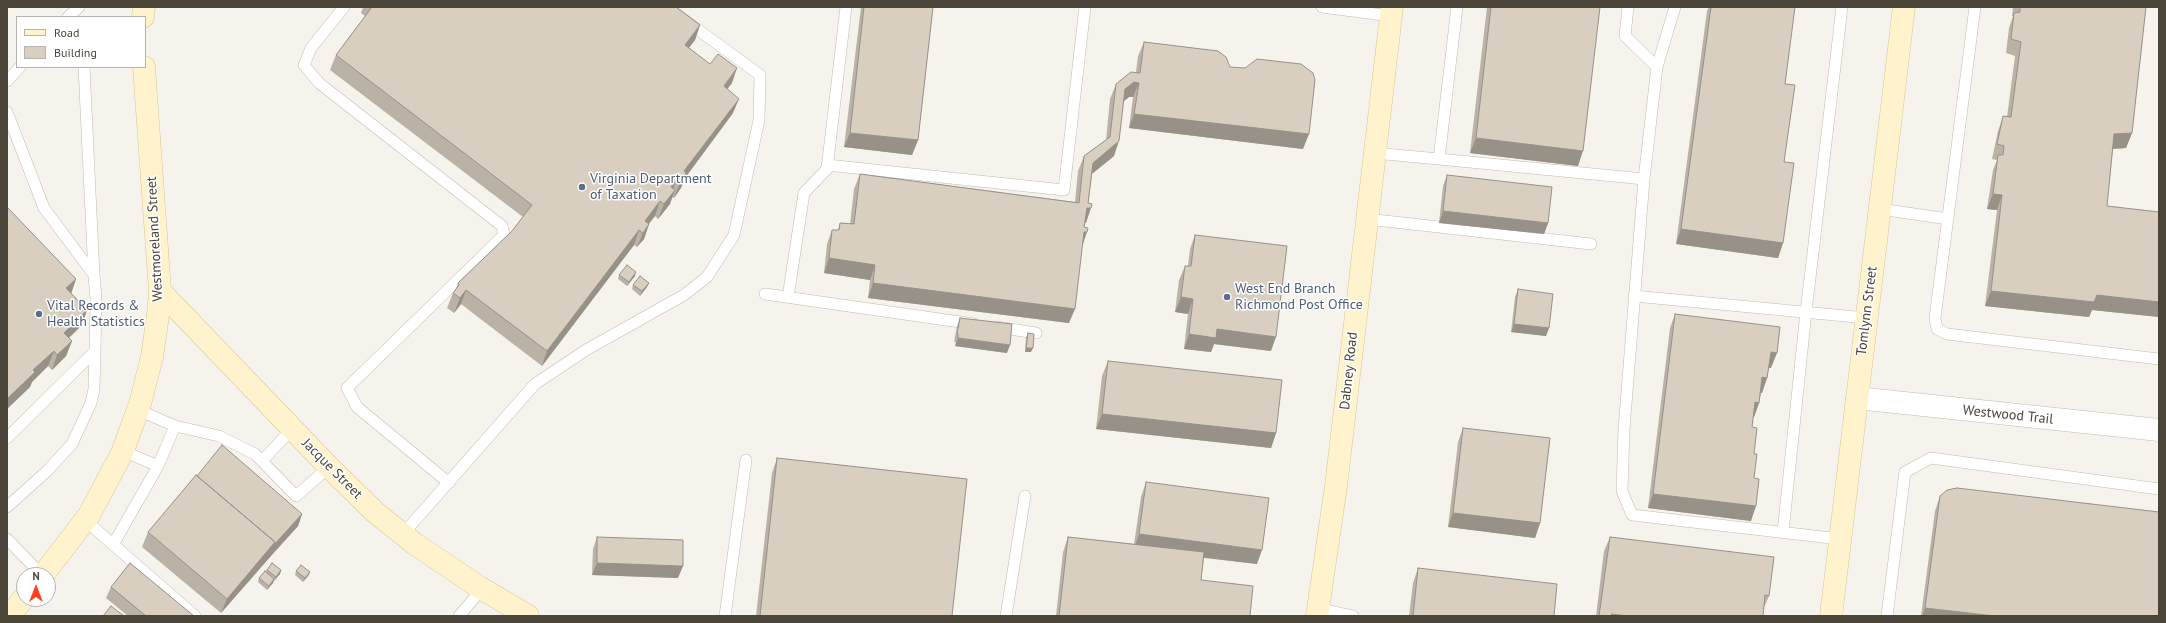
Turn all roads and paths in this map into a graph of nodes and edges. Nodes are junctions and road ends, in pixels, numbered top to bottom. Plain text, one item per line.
1 (79, 7) edge
2 (344, 7) edge
3 (667, 7) edge
4 (846, 7) edge
5 (1085, 7) edge
6 (1322, 7) edge
7 (1457, 7) edge
8 (1628, 7) edge
9 (1675, 7) edge
10 (1842, 7) edge
11 (1904, 7) edge
12 (1975, 7) edge
13 (1391, 11) edge
14 (69, 16) edge
15 (1657, 67) junction
16 (19, 68) edge
17 (84, 68) edge
18 (144, 68) edge
19 (7, 81) edge
20 (7, 112) edge
21 (1374, 153) junction
22 (1439, 159) junction
23 (827, 165) junction
24 (1644, 179) junction
25 (1880, 209) junction
26 (1366, 219) junction
27 (1948, 219) junction
28 (1591, 244) dead end
29 (94, 275) junction
30 (160, 291) junction
31 (765, 294) dead end
32 (1634, 296) junction
33 (788, 297) junction
34 (1806, 312) junction
35 (1866, 318) junction
36 (1036, 333) dead end
37 (95, 351) junction
38 (2159, 358) edge
39 (1857, 398) junction
40 (138, 410) junction
41 (175, 426) junction
42 (292, 429) junction
43 (2159, 430) edge
44 (7, 438) edge
45 (123, 451) junction
46 (746, 460) dead end
47 (262, 461) junction
48 (158, 466) junction
49 (329, 467) junction
50 (448, 483) junction
51 (2159, 489) edge
52 (1025, 496) dead end
53 (7, 507) edge
54 (85, 520) junction
55 (1783, 532) junction
56 (403, 534) junction
57 (7, 538) edge
58 (1840, 538) junction
59 (114, 543) junction
60 (35, 567) edge
61 (49, 567) edge
62 (482, 589) junction
63 (16, 607) edge
64 (1317, 612) edge
65 (9, 616) edge
66 (195, 616) edge
67 (459, 616) edge
68 (528, 616) edge
69 (725, 616) edge
70 (1006, 616) edge
71 (1353, 616) edge
72 (1831, 616) edge
73 (1887, 616) edge

1 - 14 lane
2 - 50 lane
3 - 50 lane
4 - 23 lane
5 - 23 lane
6 - 13 lane
7 - 22 lane
8 - 15 lane
9 - 15 lane
10 - 34 lane
11 - 25 street, Tomlynn Street
12 - 27 lane
13 - 21 street, Dabney Road
15 - 24 lane
16 - 19 lane
17 - 29 lane
18 - 30 street, Westmoreland Street
20 - 29 lane
21 - 22 lane
21 - 26 street, Dabney Road
22 - 24 lane
23 - 33 lane
24 - 32 lane
25 - 27 lane
25 - 35 street, Tomlynn Street
26 - 28 lane
26 - 64 street, Dabney Road
27 - 38 lane
29 - 37 lane
30 - 40 street, Westmoreland Street
30 - 42 street, Jacque Street
31 - 33 lane
32 - 34 lane
32 - 55 lane
33 - 36 lane
34 - 35 lane
34 - 55 lane
35 - 39 street, Tomlynn Street
37 - 44 lane
37 - 53 lane
39 - 43 street, Westwood Trail
39 - 58 street, Tomlynn Street
40 - 41 lane
40 - 45 street, Westmoreland Street
41 - 47 lane
41 - 48 lane
42 - 47 lane
42 - 49 street, Jacque Street
45 - 48 lane
45 - 54 street, Westmoreland Street
46 - 69 lane
47 - 49 lane
48 - 59 lane
49 - 56 street, Jacque Street
50 - 56 lane
51 - 73 lane
52 - 70 lane
54 - 59 lane
54 - 61 street, Westmoreland Street
55 - 58 lane
56 - 62 street, Jacque Street
57 - 60 lane
58 - 72 street, Tomlynn Street
59 - 66 lane
62 - 67 lane
62 - 68 street, Jacque Street
63 - 65 street
64 - 71 lane

